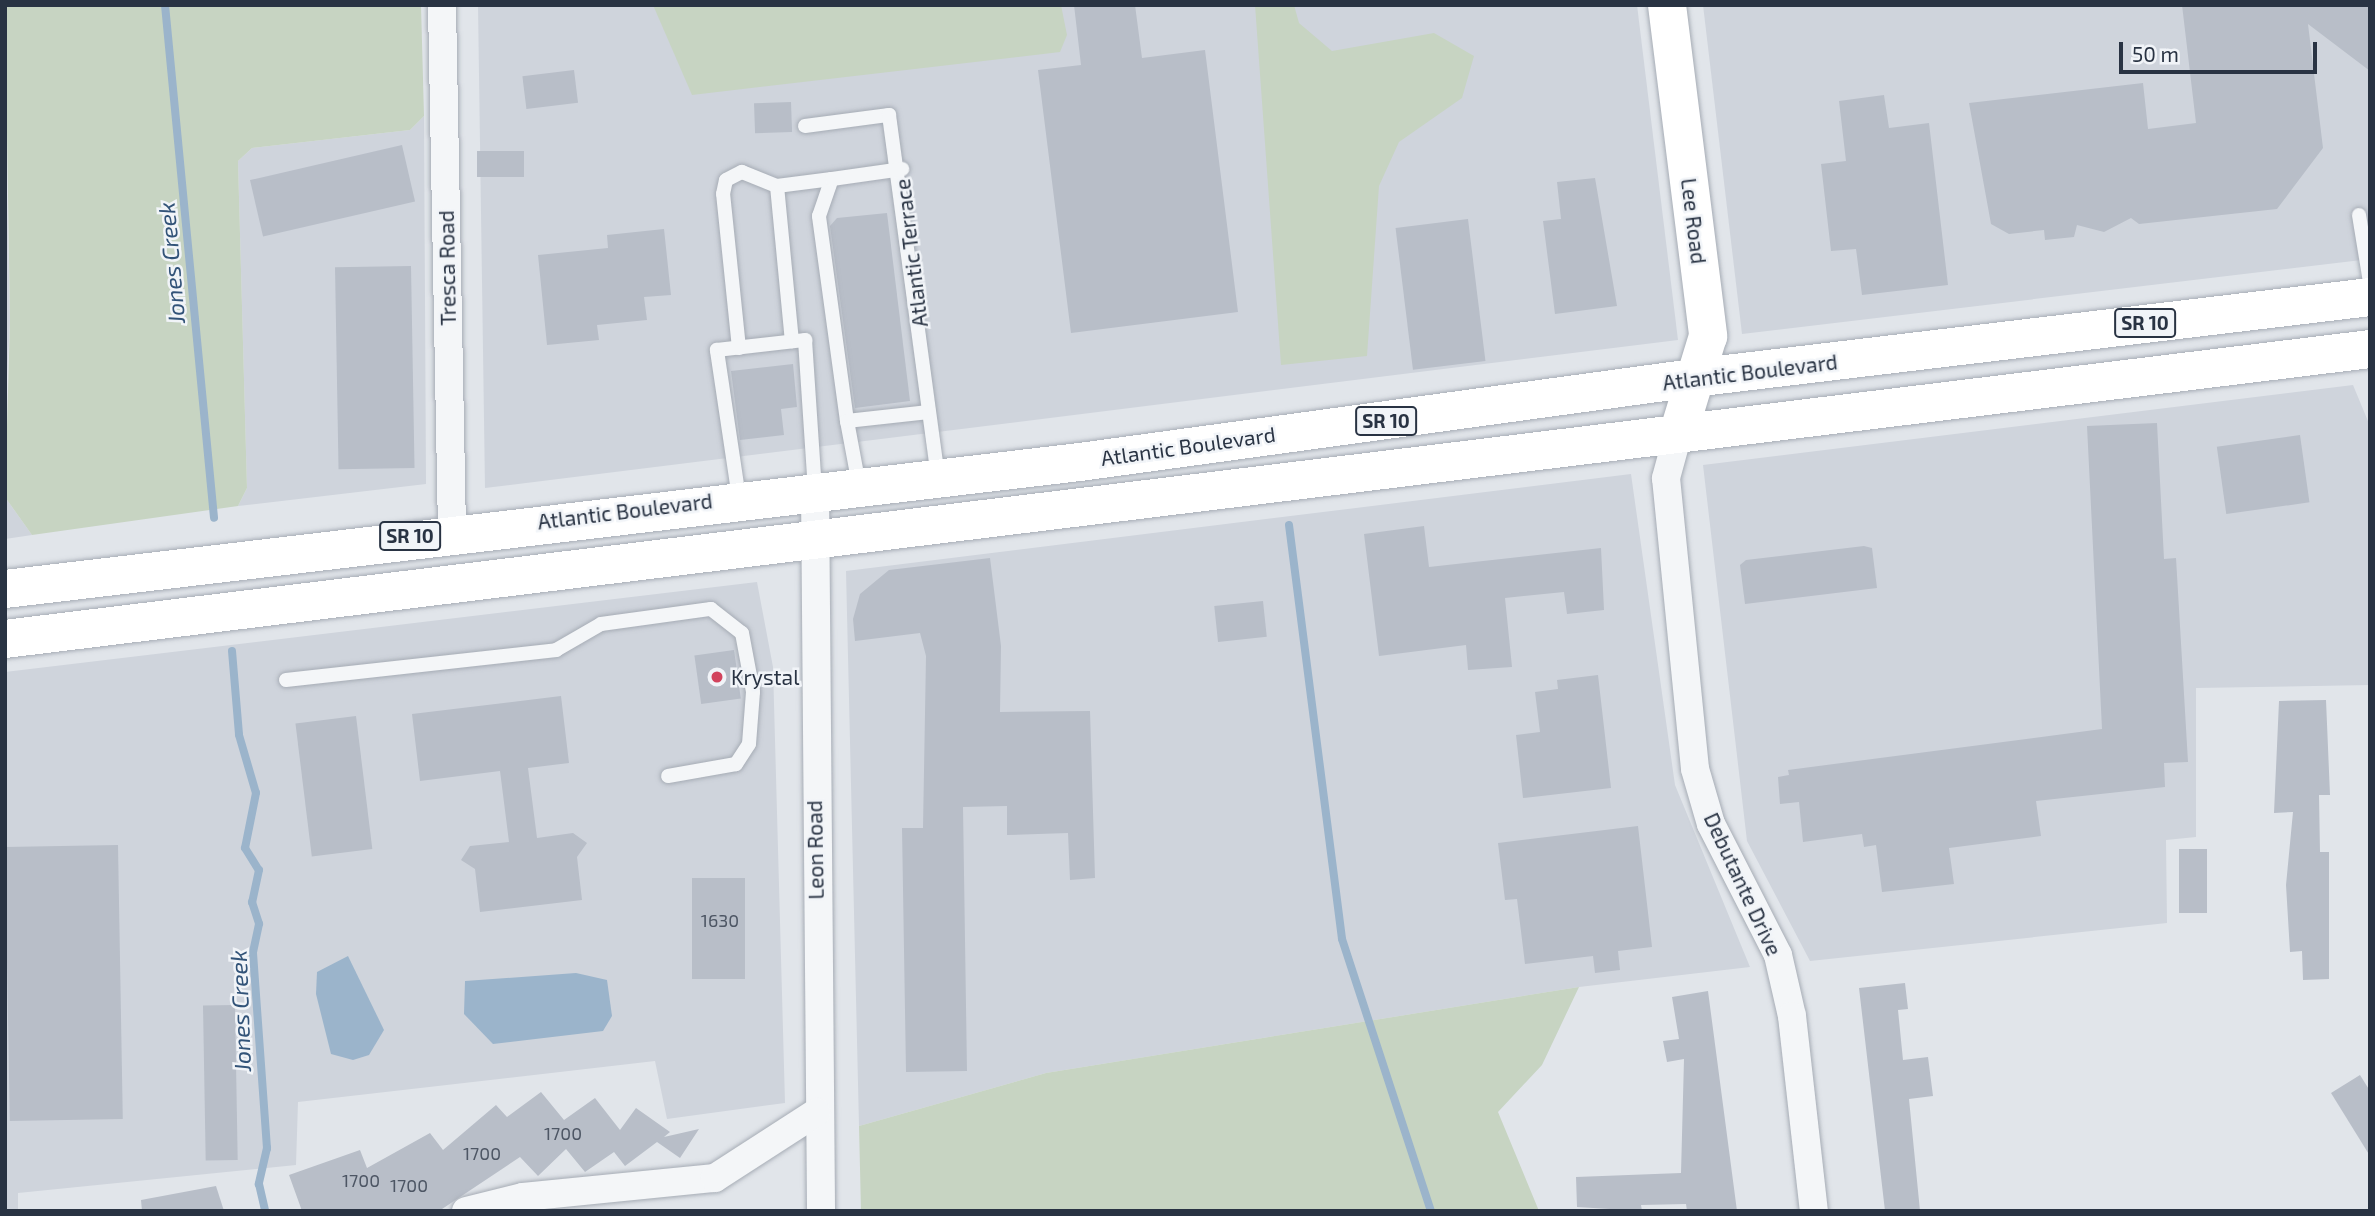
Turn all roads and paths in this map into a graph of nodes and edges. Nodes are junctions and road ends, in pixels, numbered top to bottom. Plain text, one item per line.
1 (442, 5) edge
2 (1667, 5) edge
3 (805, 126) dead end
4 (902, 169) junction
5 (832, 178) junction
6 (776, 186) junction
7 (2359, 215) dead end
8 (2370, 282) edge
9 (2370, 297) edge
10 (2370, 315) edge
11 (793, 341) junction
12 (739, 348) junction
13 (2370, 349) edge
14 (2302, 357) junction
15 (1693, 378) junction
16 (929, 412) junction
17 (847, 421) junction
18 (1678, 434) junction
19 (938, 477) junction
20 (859, 485) junction
21 (815, 490) junction
22 (738, 498) junction
23 (452, 531) junction
24 (813, 541) junction
25 (5, 589) edge
26 (373, 593) junction
27 (5, 639) edge
28 (286, 680) dead end
29 (668, 776) dead end
30 (817, 1112) junction
31 (466, 1211) edge
32 (821, 1211) edge
33 (1814, 1211) edge

1 - 23 street, Tresca Road
2 - 15 main road, Lee Road
3 - 4 lane, Atlantic Terrace
4 - 5 lane
4 - 16 lane, Atlantic Terrace
5 - 6 lane
5 - 17 lane
6 - 11 lane
6 - 12 lane
7 - 8 lane
9 - 15 main road, Atlantic Boulevard / SR 10
10 - 14 main road
11 - 12 lane
11 - 21 lane
12 - 22 lane
13 - 14 main road, SR 10
14 - 18 main road, SR 10
15 - 18 main road, Lee Road
15 - 19 main road, Atlantic Boulevard / SR 10
16 - 17 lane
16 - 19 lane, Atlantic Terrace
17 - 20 lane
18 - 24 main road, SR 10
18 - 33 street, Debutante Drive
19 - 20 main road, Atlantic Boulevard / SR 10
20 - 21 main road, Atlantic Boulevard / SR 10
21 - 22 main road, Atlantic Boulevard / SR 10
21 - 24 street, Leon Road
22 - 23 main road, Atlantic Boulevard / SR 10
23 - 25 main road, Atlantic Boulevard / SR 10
23 - 26 main road
24 - 26 main road, SR 10
24 - 30 street, Leon Road
26 - 27 main road, SR 10
28 - 29 lane
30 - 31 street
30 - 32 street, Leon Road

